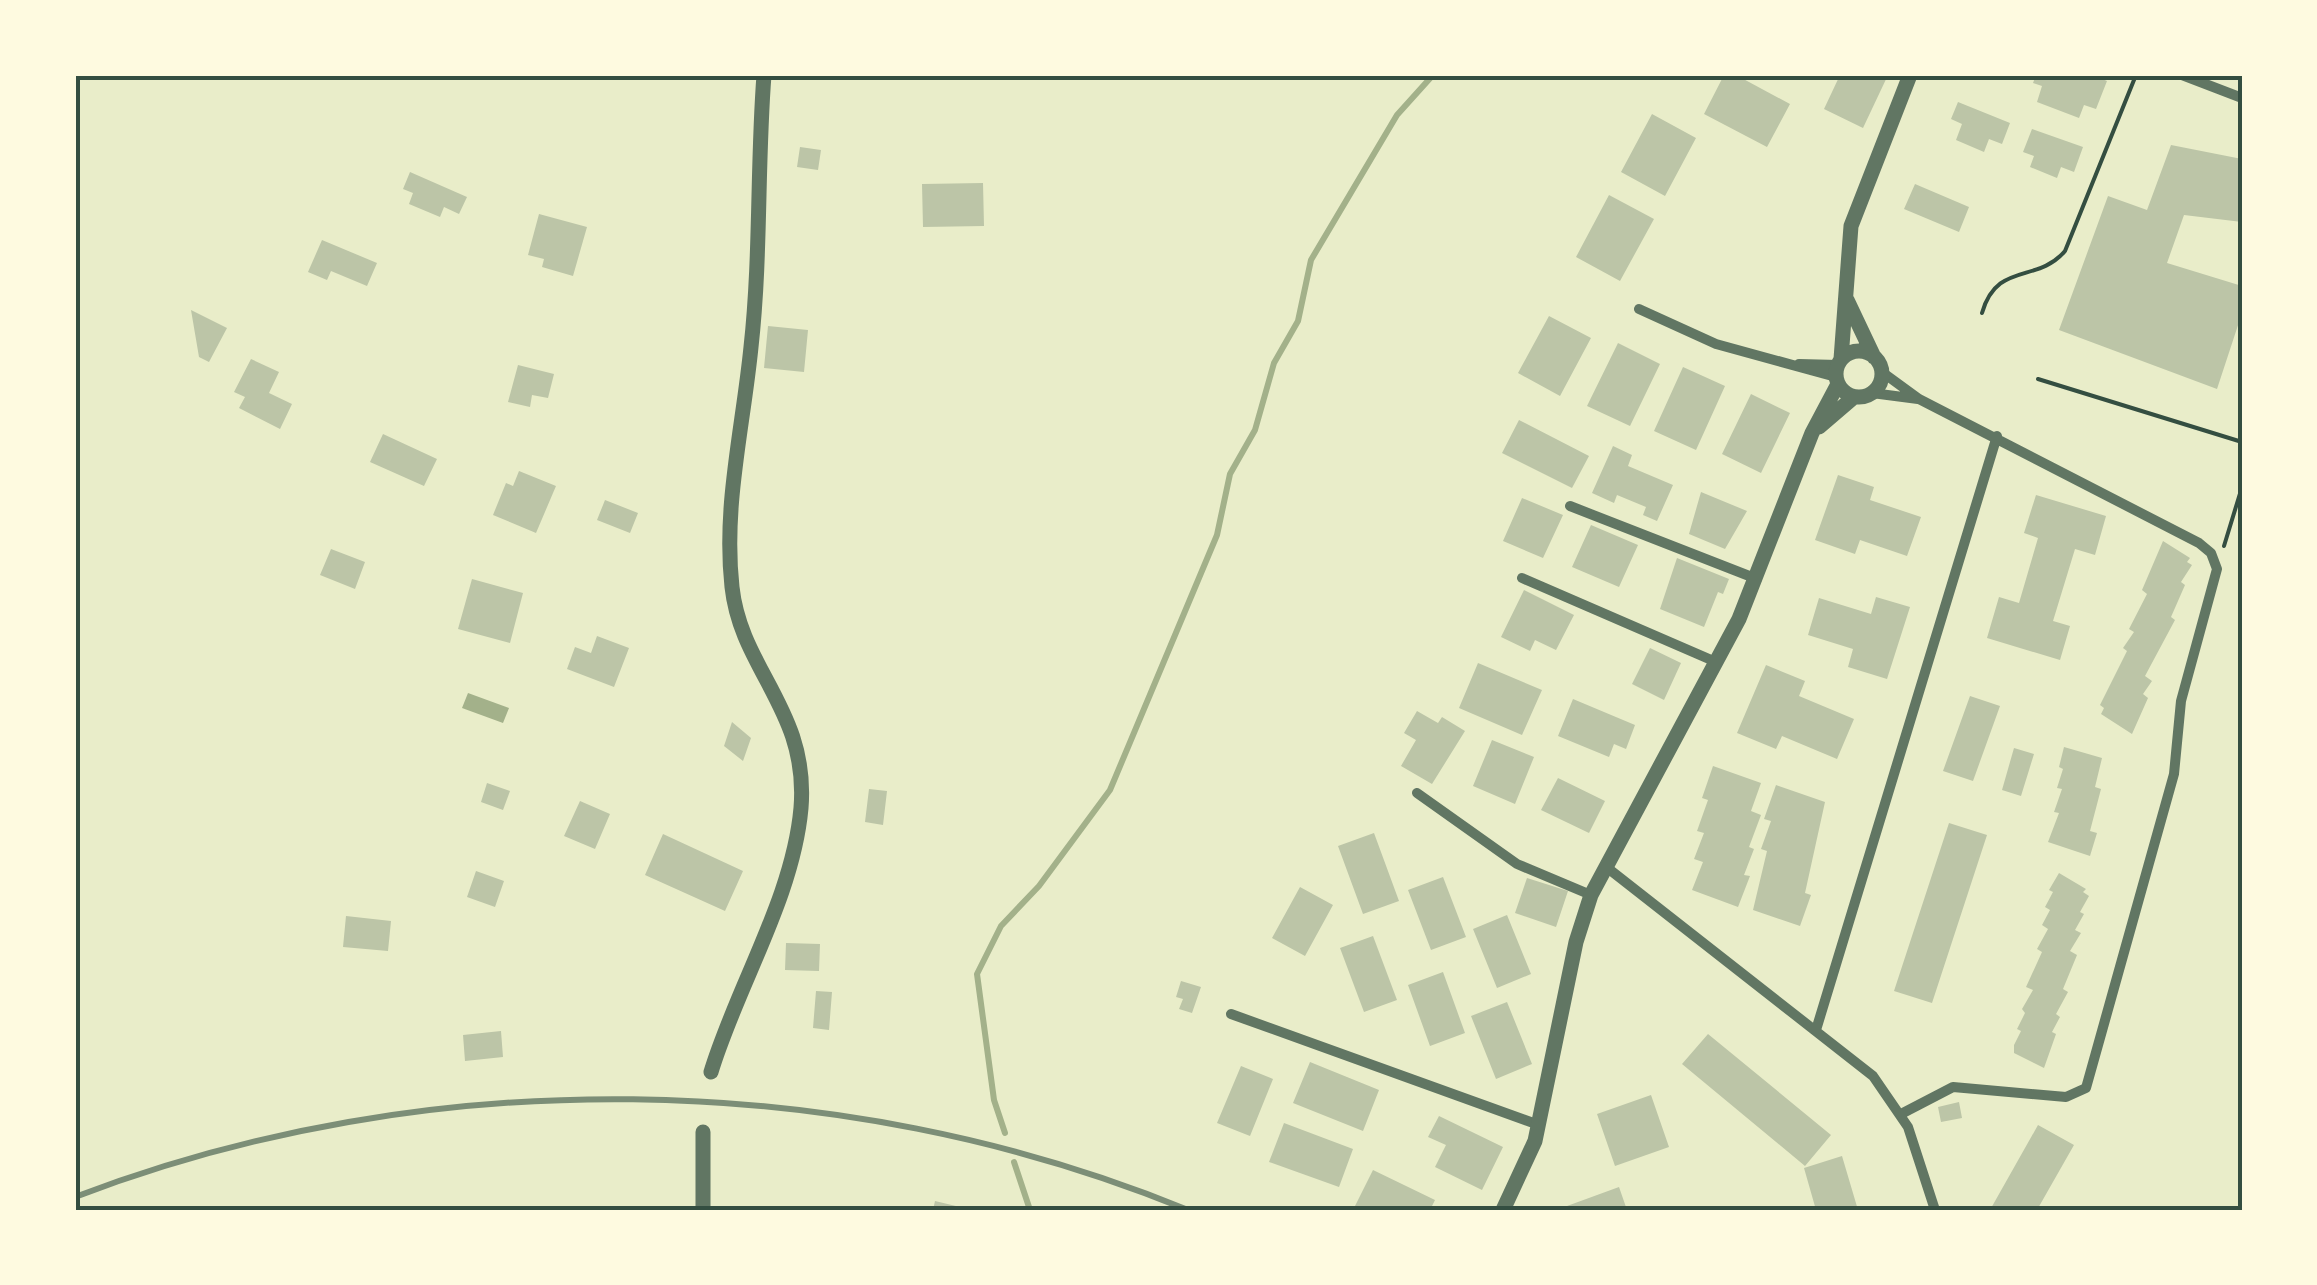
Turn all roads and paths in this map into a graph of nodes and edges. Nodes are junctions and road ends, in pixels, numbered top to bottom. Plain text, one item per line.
1 (764, 75) edge
2 (1910, 75) edge
3 (2136, 75) edge
4 (2182, 75) edge
5 (2242, 98) edge
6 (1846, 296) junction
7 (1639, 309) dead end
8 (1982, 313) dead end
9 (1874, 356) junction
10 (1838, 371) junction
11 (1882, 372) junction
12 (2038, 379) dead end
13 (1872, 393) junction
14 (1854, 397) junction
15 (1919, 399) junction
16 (1812, 433) junction
17 (1998, 436) junction
18 (2242, 442) edge
19 (2242, 487) edge
20 (1570, 506) dead end
21 (2214, 558) junction
22 (1522, 578) dead end
23 (1757, 579) junction
24 (1716, 662) junction
25 (1417, 793) dead end
26 (1606, 866) junction
27 (1592, 894) junction
28 (1230, 1014) dead end
29 (1816, 1030) junction
30 (711, 1072) dead end
31 (1901, 1114) junction
32 (1539, 1125) junction
33 (703, 1132) dead end
34 (703, 1210) edge
35 (1503, 1210) edge
36 (1935, 1210) edge

1 - 30 street
2 - 6 street
3 - 8 path
4 - 5 street
6 - 9 street
6 - 10 street
7 - 10 street
9 - 10 street
9 - 11 street
10 - 14 street
10 - 16 street
11 - 13 street
11 - 15 street
12 - 18 path
13 - 14 street
13 - 15 street
14 - 16 street
15 - 17 street
16 - 23 street
17 - 21 street
17 - 29 street
19 - 21 path
20 - 23 street
21 - 31 street
22 - 24 street
23 - 24 street
24 - 26 street
25 - 27 street
26 - 27 street
26 - 29 street
27 - 32 street
28 - 32 street
29 - 31 street
31 - 36 street
32 - 35 street
33 - 34 street

